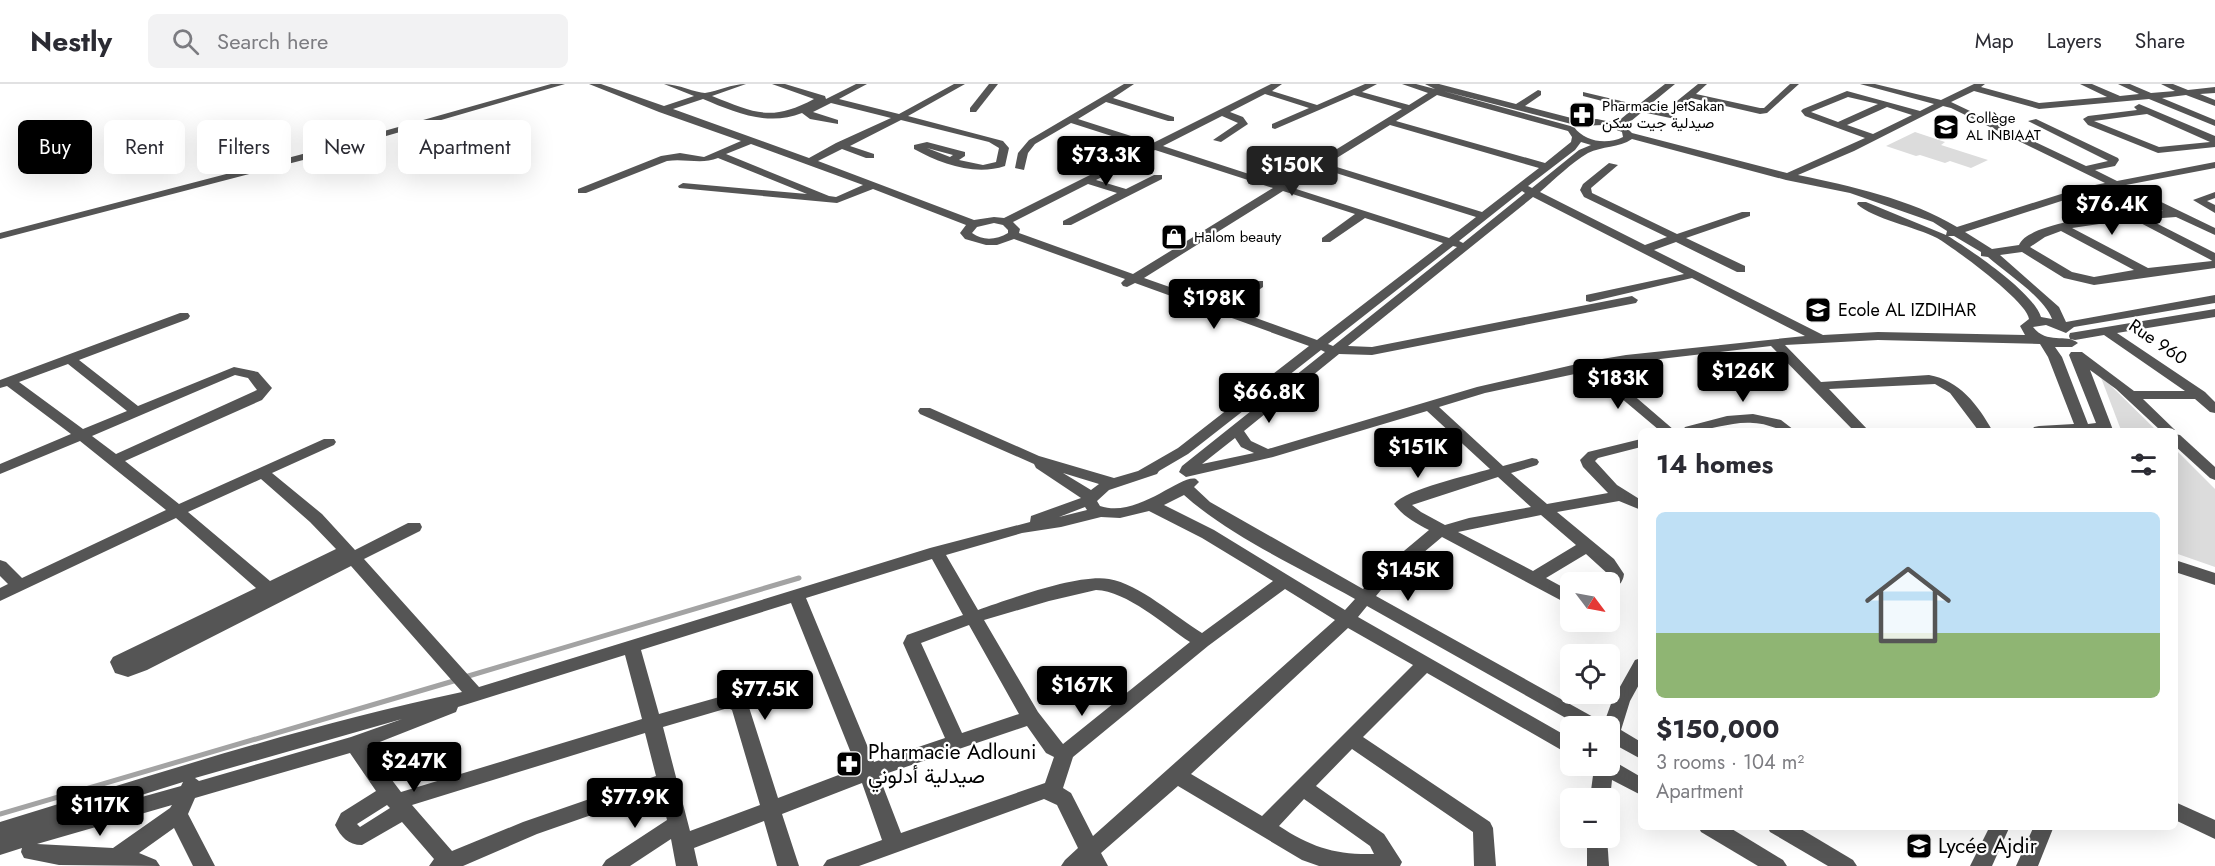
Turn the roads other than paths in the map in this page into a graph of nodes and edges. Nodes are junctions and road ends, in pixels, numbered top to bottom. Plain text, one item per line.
1 (538, 84) edge
2 (561, 84) edge
3 (594, 84) edge
4 (668, 84) edge
5 (742, 84) edge
6 (776, 84) edge
7 (848, 84) edge
8 (863, 84) edge
9 (961, 84) edge
10 (1126, 84) edge
11 (1278, 84) edge
12 (1345, 84) edge
13 (1373, 84) edge
14 (1406, 84) edge
15 (1655, 84) edge
16 (1671, 84) edge
17 (1703, 84) edge
18 (1796, 84) edge
19 (1864, 84) edge
20 (2084, 84) edge
21 (2122, 84) edge
22 (2165, 84) edge
23 (2200, 84) edge
24 (682, 85) edge
25 (989, 86) edge
26 (1977, 86) edge
27 (1440, 87) edge
28 (2215, 90) edge
29 (1264, 91) junction
30 (1360, 91) junction
31 (1538, 93) dead end
32 (2189, 93) junction
33 (1586, 94) dead end
34 (1689, 95) junction
35 (703, 96) junction
36 (2152, 96) junction
37 (2118, 98) junction
38 (826, 99) junction
39 (1107, 99) junction
40 (1945, 102) junction
41 (1629, 104) junction
42 (1886, 104) junction
43 (2215, 104) edge
44 (729, 106) junction
45 (1517, 107) junction
46 (1318, 108) junction
47 (1409, 108) junction
48 (1641, 108) junction
49 (662, 110) junction
50 (974, 110) dead end
51 (2148, 111) junction
52 (1221, 112) junction
53 (1920, 114) junction
54 (900, 117) junction
55 (1171, 118) dead end
56 (694, 120) junction
57 (1071, 120) junction
58 (2033, 121) dead end
59 (835, 122) dead end
60 (1387, 122) junction
61 (1604, 122) junction
62 (2215, 123) edge
63 (1839, 125) junction
64 (1275, 126) dead end
65 (1618, 126) junction
66 (1576, 129) junction
67 (1872, 137) junction
68 (1627, 138) junction
69 (1218, 140) dead end
70 (749, 141) junction
71 (830, 142) dead end
72 (2215, 142) edge
73 (1603, 143) junction
74 (843, 146) junction
75 (1156, 146) junction
76 (718, 155) junction
77 (870, 156) dead end
78 (952, 160) dead end
79 (809, 162) junction
80 (1318, 164) junction
81 (1613, 165) dead end
82 (2215, 165) edge
83 (1546, 167) junction
84 (1020, 168) dead end
85 (2084, 169) junction
86 (1158, 177) dead end
87 (1784, 179) junction
88 (1089, 181) junction
89 (2119, 184) junction
90 (683, 186) dead end
91 (873, 186) junction
92 (1282, 187) junction
93 (1527, 189) junction
94 (582, 191) dead end
95 (1126, 193) junction
96 (2215, 195) edge
97 (826, 200) junction
98 (2215, 210) edge
99 (1364, 213) junction
100 (1746, 214) dead end
101 (2180, 214) junction
102 (1483, 216) junction
103 (2135, 216) junction
104 (1005, 222) junction
105 (1067, 223) dead end
106 (973, 224) junction
107 (2064, 228) junction
108 (0, 229) edge
109 (1957, 231) junction
110 (2215, 232) edge
111 (0, 236) edge
112 (1941, 236) junction
113 (1009, 237) junction
114 (1677, 237) junction
115 (1326, 240) dead end
116 (1450, 241) junction
117 (1464, 246) junction
118 (1647, 248) junction
119 (2024, 248) junction
120 (1990, 253) junction
121 (1970, 255) junction
122 (2215, 258) edge
123 (2215, 264) edge
124 (1741, 268) dead end
125 (2146, 272) junction
126 (1687, 277) dead end
127 (1130, 280) junction
128 (1259, 284) dead end
129 (2215, 299) edge
130 (1632, 300) dead end
131 (1221, 311) junction
132 (2214, 314) edge
133 (184, 316) dead end
134 (2031, 325) junction
135 (2062, 327) junction
136 (2106, 331) junction
137 (1976, 336) junction
138 (1820, 339) junction
139 (2042, 340) junction
140 (1774, 342) junction
141 (2075, 345) junction
142 (1327, 348) junction
143 (70, 359) junction
144 (1590, 365) junction
145 (4, 383) edge
146 (1819, 386) junction
147 (2131, 395) junction
148 (2200, 395) junction
149 (1429, 405) junction
150 (2215, 408) edge
151 (136, 411) junction
152 (925, 411) dead end
153 (1665, 428) edge
154 (1700, 428) edge
155 (1784, 428) edge
156 (1859, 428) edge
157 (1984, 428) edge
158 (2082, 428) edge
159 (2106, 428) edge
160 (2166, 428) edge
161 (1236, 430) junction
162 (84, 434) junction
163 (2178, 441) edge
164 (329, 442) dead end
165 (1638, 444) edge
166 (1268, 454) junction
167 (1034, 459) junction
168 (115, 460) junction
169 (1532, 462) dead end
170 (0, 469) edge
171 (1500, 472) junction
172 (263, 473) junction
173 (1144, 473) junction
174 (2215, 475) edge
175 (1187, 478) junction
176 (1113, 483) junction
177 (1620, 496) junction
178 (1089, 499) junction
179 (1151, 505) junction
180 (1638, 505) edge
181 (179, 510) junction
182 (1545, 510) junction
183 (1101, 512) junction
184 (414, 527) dead end
185 (1022, 528) junction
186 (1444, 530) junction
187 (1587, 546) junction
188 (936, 552) junction
189 (350, 554) junction
190 (0, 566) edge
191 (2178, 567) edge
192 (1614, 572) edge
193 (1532, 579) junction
194 (2215, 579) edge
195 (1285, 580) junction
196 (20, 586) junction
197 (268, 589) junction
198 (1560, 593) edge
199 (0, 595) edge
200 (796, 595) junction
201 (1366, 598) junction
202 (974, 617) junction
203 (1347, 620) junction
204 (1202, 642) junction
205 (632, 648) junction
206 (1426, 663) junction
207 (1638, 670) edge
208 (468, 697) junction
209 (1578, 716) edge
210 (1616, 716) edge
211 (1031, 717) junction
212 (650, 723) junction
213 (1620, 738) edge
214 (1351, 739) junction
215 (956, 741) junction
216 (1560, 741) edge
217 (354, 744) junction
218 (1638, 748) edge
219 (1065, 753) junction
220 (868, 772) junction
221 (1177, 775) junction
222 (1620, 775) edge
223 (668, 780) junction
224 (192, 781) junction
225 (1638, 786) edge
226 (1302, 787) junction
227 (1052, 792) junction
228 (396, 802) junction
229 (772, 810) junction
230 (2178, 812) edge
231 (178, 814) junction
232 (1264, 828) junction
233 (1715, 830) edge
234 (1784, 830) edge
235 (1998, 830) edge
236 (2042, 830) edge
237 (2215, 830) edge
238 (0, 831) edge
239 (680, 834) junction
240 (33, 843) edge
241 (894, 843) junction
242 (0, 846) edge
243 (1597, 848) edge
244 (1093, 859) edge
245 (109, 861) edge
246 (444, 864) edge
247 (1391, 864) edge
248 (149, 866) edge
249 (204, 866) edge
250 (613, 866) edge
251 (687, 866) edge
252 (788, 866) edge
253 (834, 866) edge
254 (1072, 866) edge
255 (1485, 866) edge
256 (1598, 866) edge
257 (1776, 866) edge
258 (1846, 866) edge
259 (1981, 866) edge
260 (2027, 866) edge

1 - 108 street
2 - 111 street
3 - 49 street
4 - 24 street
5 - 35 street
6 - 38 street
7 - 38 street
8 - 38 street
9 - 54 street
10 - 39 street
11 - 29 street
12 - 30 street
13 - 30 street
14 - 27 street
15 - 41 street
16 - 48 street
17 - 34 street
18 - 34 street
19 - 40 street
20 - 37 street
21 - 36 street
22 - 32 street
23 - 28 street
24 - 35 street
25 - 50 street
26 - 37 street
26 - 40 street
27 - 45 street
27 - 47 street
27 - 66 street
28 - 32 street
29 - 46 street
29 - 52 street
30 - 46 street
30 - 47 street
31 - 45 street
32 - 36 street
32 - 43 street
33 - 41 street
34 - 48 street
35 - 44 street
35 - 49 street
36 - 37 street
36 - 62 street
37 - 51 street
38 - 44 street
38 - 54 street
38 - 59 street
39 - 55 street
39 - 57 street
40 - 53 street
40 - 85 street
41 - 48 street
41 - 61 street
42 - 53 street
42 - 63 street
42 - 63 street
44 - 56 street
45 - 66 street
46 - 64 street
47 - 60 street
48 - 65 street
49 - 56 street
51 - 72 street
51 - 72 street
52 - 69 street
52 - 75 street
53 - 67 street
54 - 74 street
54 - 78 street
56 - 70 street
57 - 75 street
57 - 84 street
58 - 85 street
60 - 80 street
60 - 83 street
61 - 65 street
61 - 66 street
63 - 67 street
65 - 68 street
66 - 73 street
66 - 83 street
67 - 87 street
68 - 73 street
68 - 87 street
70 - 76 street
70 - 79 street
71 - 74 street
73 - 93 street
74 - 77 street
74 - 79 street
75 - 88 street
75 - 92 street
76 - 94 street
76 - 97 street
79 - 91 street
80 - 92 street
80 - 102 street
81 - 114 street
82 - 89 street
83 - 93 street
85 - 89 street
86 - 95 street
87 - 109 street
87 - 112 street
88 - 95 street
88 - 104 street
89 - 101 street
89 - 109 street
90 - 97 street
91 - 97 street
91 - 106 street
92 - 99 street
92 - 127 street
93 - 102 street
93 - 117 street
93 - 118 street
95 - 105 street
96 - 98 street
99 - 115 street
99 - 116 street
100 - 114 street
101 - 103 street
101 - 110 street
102 - 116 street
103 - 107 street
103 - 122 street
104 - 106 street
104 - 113 street
106 - 113 street
107 - 119 street
107 - 125 street
109 - 112 street
109 - 120 street
112 - 121 street
113 - 127 street
114 - 118 street
114 - 124 street
116 - 117 street
116 - 142 street
117 - 142 street
118 - 138 street
119 - 120 street
119 - 125 street
120 - 121 street
120 - 135 street
121 - 134 street
123 - 125 street
126 - 142 street
127 - 131 street
127 - 142 street
128 - 131 street
129 - 135 street
130 - 142 street
131 - 142 street
132 - 136 street
133 - 143 street
134 - 135 street
134 - 137 street
134 - 139 street
135 - 141 street
136 - 141 street
136 - 148 street, Rue 960
137 - 138 street
137 - 139 street
138 - 140 street
139 - 141 street
139 - 158 street
140 - 144 street
140 - 146 street
141 - 147 street
141 - 159 street
142 - 161 street
142 - 173 street
143 - 145 street
143 - 151 street
144 - 149 street
144 - 153 street
145 - 162 street
146 - 156 street
146 - 157 street
147 - 148 street
147 - 160 street
148 - 150 street, Rue 960
149 - 166 street
149 - 171 street
151 - 162 street
151 - 168 street
152 - 167 street
154 - 155 street
161 - 166 street
161 - 175 street
162 - 168 street
162 - 170 street
163 - 174 street
164 - 172 street
165 - 177 street
166 - 175 street
167 - 176 street
167 - 178 street
168 - 181 street
169 - 171 street
171 - 182 street
171 - 186 street
172 - 181 street
172 - 189 street
173 - 175 street
173 - 176 street
175 - 179 street
175 - 201 street
176 - 178 street
177 - 180 street
177 - 182 street
178 - 183 street
178 - 185 street
179 - 183 street
179 - 195 street
181 - 196 street
181 - 197 street
182 - 186 street
182 - 187 street
183 - 185 street
184 - 189 street
185 - 188 street
186 - 193 street
186 - 201 street
187 - 192 street
187 - 193 street
188 - 200 street
188 - 202 street
189 - 197 street
189 - 197 street
189 - 208 street
190 - 196 street
191 - 194 street
193 - 198 street
195 - 203 street
195 - 204 street
196 - 199 street
200 - 205 street
200 - 220 street
201 - 203 street
201 - 209 street
202 - 204 street
202 - 211 street
202 - 215 street
203 - 206 street
203 - 221 street
204 - 219 street
205 - 208 street
205 - 212 street
206 - 214 street
206 - 216 street
207 - 210 street
208 - 217 street
208 - 224 street
211 - 215 street
211 - 219 street
212 - 223 street
212 - 228 street
212 - 229 street
213 - 218 street
214 - 226 street
214 - 255 street
215 - 220 street
217 - 224 street
217 - 228 street
219 - 227 street
220 - 229 street
220 - 241 street
221 - 232 street
221 - 244 street
222 - 225 street
223 - 239 street
223 - 246 street
224 - 231 street
224 - 240 street
226 - 232 street
226 - 247 street
227 - 241 street
227 - 244 street
228 - 246 street
229 - 239 street
229 - 252 street
230 - 237 street
231 - 245 street
231 - 249 street
232 - 247 street
233 - 257 street
234 - 258 street
235 - 259 street
236 - 260 street
238 - 240 street
239 - 250 street
239 - 251 street
240 - 242 street
240 - 245 street
241 - 253 street
243 - 256 street
244 - 254 street
245 - 248 street

